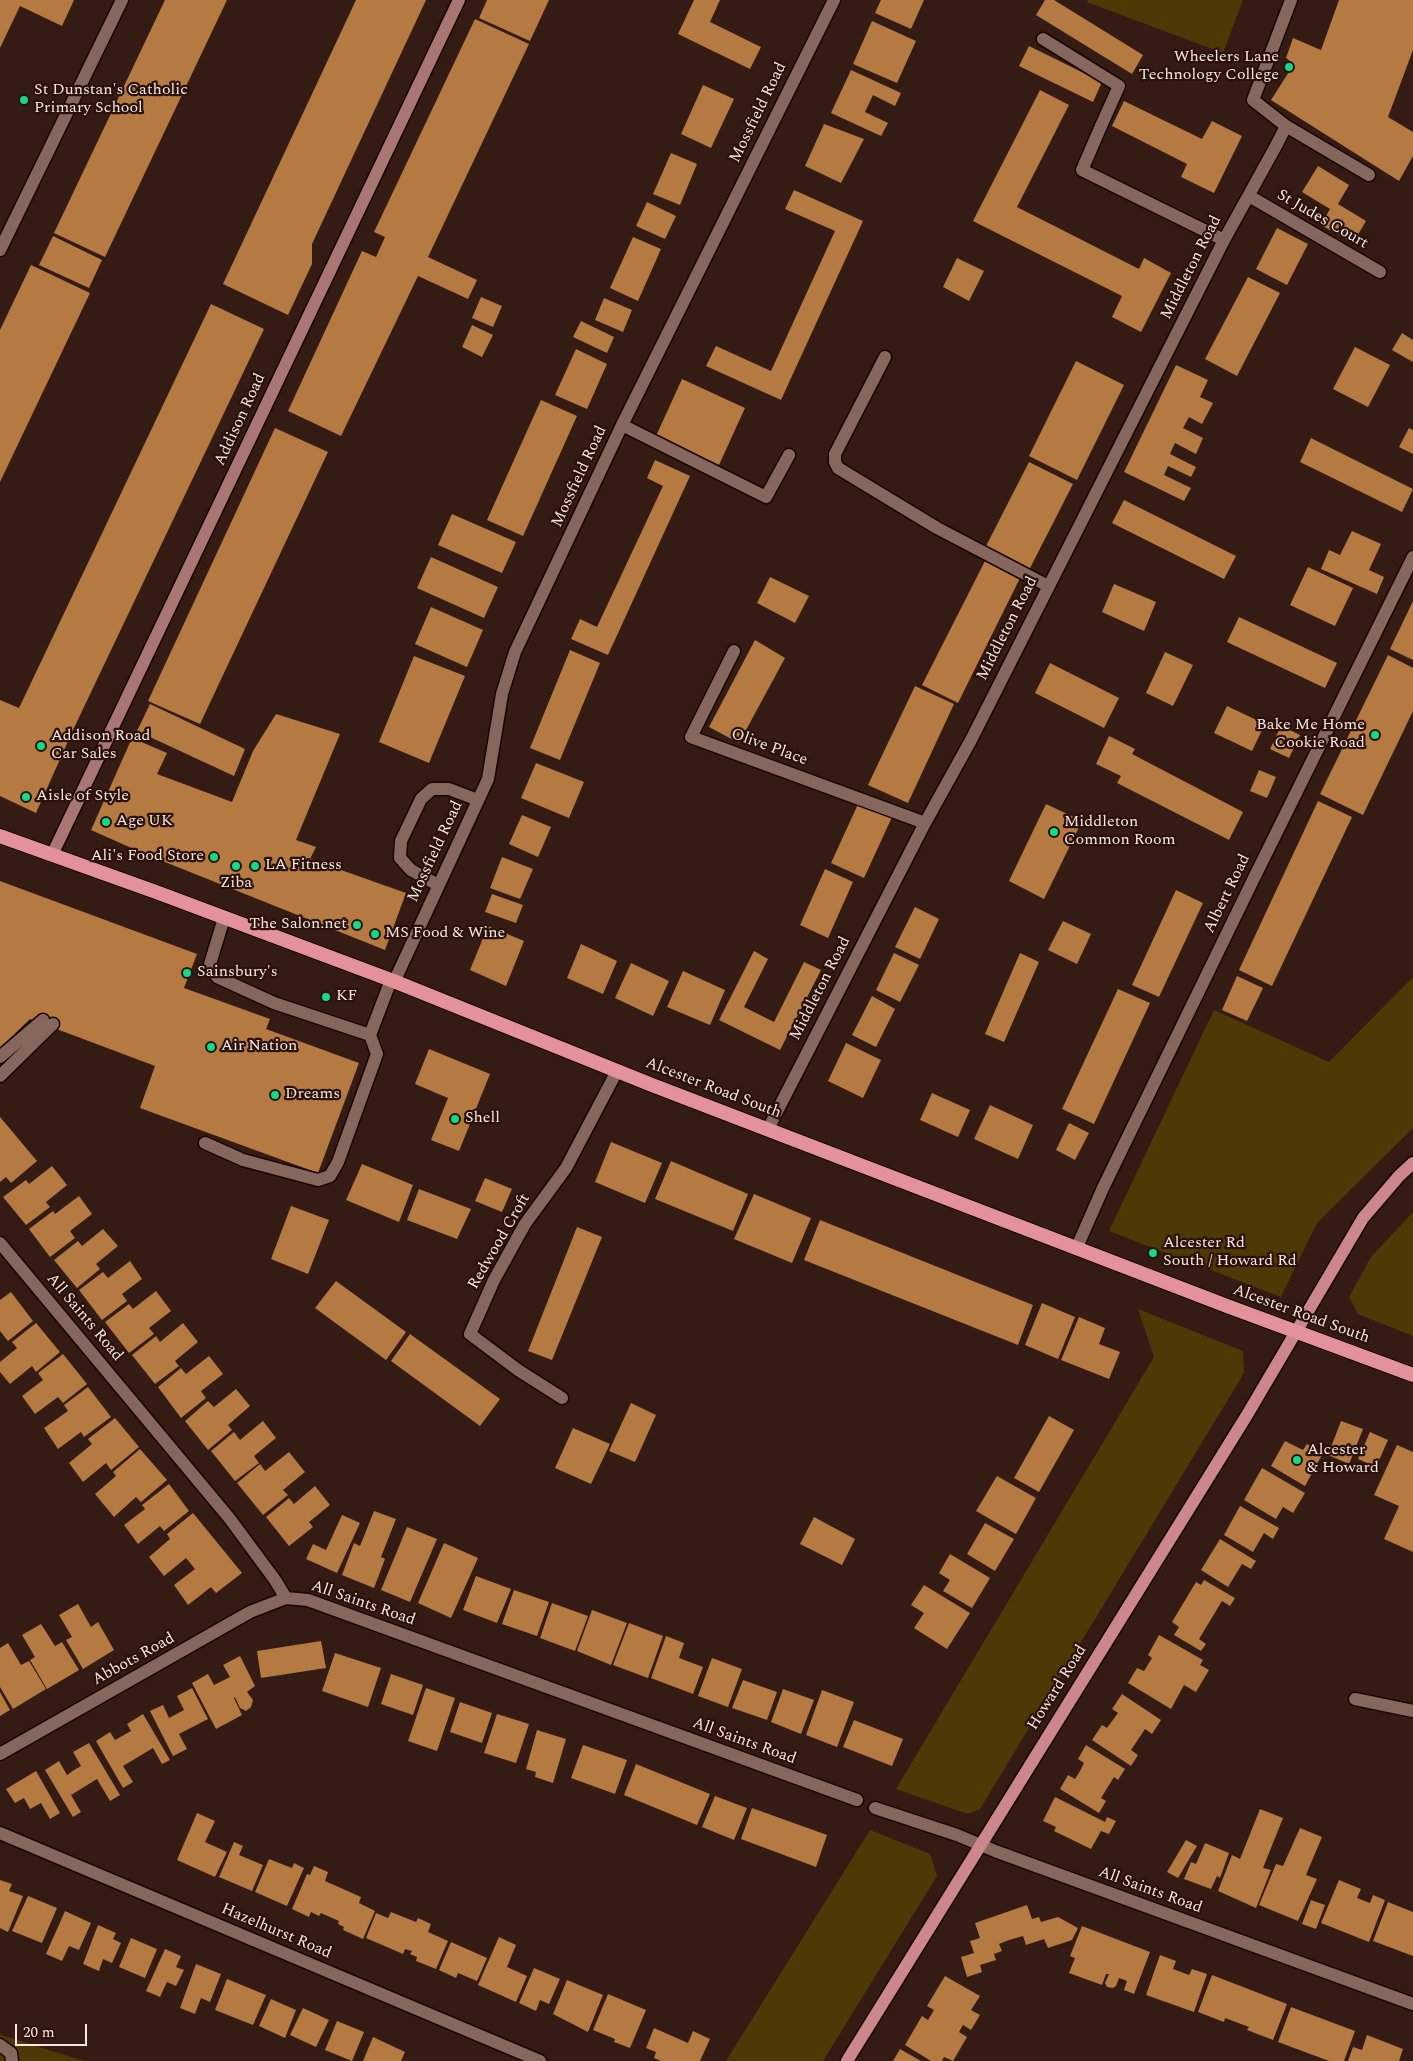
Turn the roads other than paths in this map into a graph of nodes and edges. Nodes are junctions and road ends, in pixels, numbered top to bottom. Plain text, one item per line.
1 (122, 0) edge
2 (459, 0) edge
3 (834, 0) edge
4 (1291, 0) edge
5 (1043, 39) dead end
6 (1286, 126) junction
7 (1369, 175) dead end
8 (1249, 196) junction
9 (1224, 240) junction
10 (0, 250) edge
11 (1380, 272) dead end
12 (885, 357) dead end
13 (622, 425) junction
14 (789, 455) dead end
15 (1413, 557) edge
16 (1048, 586) junction
17 (734, 651) dead end
18 (478, 800) junction
19 (926, 823) junction
20 (0, 836) edge
21 (52, 855) junction
22 (438, 886) junction
23 (224, 918) junction
24 (392, 981) junction
25 (370, 1035) junction
26 (0, 1057) edge
27 (617, 1071) junction
28 (0, 1076) edge
29 (768, 1129) junction
30 (205, 1144) dead end
31 (1413, 1163) edge
32 (0, 1243) edge
33 (1077, 1247) junction
34 (1296, 1332) junction
35 (1413, 1375) edge
36 (562, 1398) dead end
37 (286, 1598) junction
38 (1354, 1699) dead end
39 (1413, 1711) edge
40 (0, 1754) edge
41 (857, 1800) dead end
42 (875, 1808) dead end
43 (0, 1833) edge
44 (979, 1845) junction
45 (1413, 2004) edge
46 (0, 2045) edge
47 (12, 2061) edge
48 (540, 2061) edge
49 (847, 2061) edge

1 - 10 street
2 - 21 main road, Addison Road
3 - 13 street, Mossfield Road
4 - 6 street
5 - 9 street
6 - 7 street
6 - 8 street, Middleton Road
8 - 9 street, Middleton Road
8 - 11 street, St Judes Court
9 - 16 street, Middleton Road
12 - 16 street
13 - 14 street
13 - 18 street, Mossfield Road
15 - 33 street, Albert Road
16 - 19 street, Middleton Road
17 - 19 street, Olive Place
18 - 22 street, Mossfield Road
18 - 22 street
19 - 29 street, Middleton Road
20 - 21 highway, Alcester Road South
21 - 23 highway, Alcester Road South
22 - 24 street, Mossfield Road
23 - 24 highway, Alcester Road South
23 - 25 street
24 - 25 street, Mossfield Road
24 - 27 highway, Alcester Road South
25 - 30 street
26 - 28 street
27 - 29 highway, Alcester Road South
27 - 36 street, Redwood Croft
29 - 33 highway, Alcester Road South
31 - 34 main road, Howard Road
32 - 37 street, All Saints Road
33 - 34 highway, Alcester Road South
34 - 35 highway, Alcester Road South
34 - 44 main road, Howard Road
37 - 40 street, Abbots Road
37 - 41 street, All Saints Road
38 - 39 street
42 - 44 street, All Saints Road
43 - 48 street, Hazelhurst Road
44 - 45 street, All Saints Road
44 - 49 main road, Howard Road
46 - 47 street

